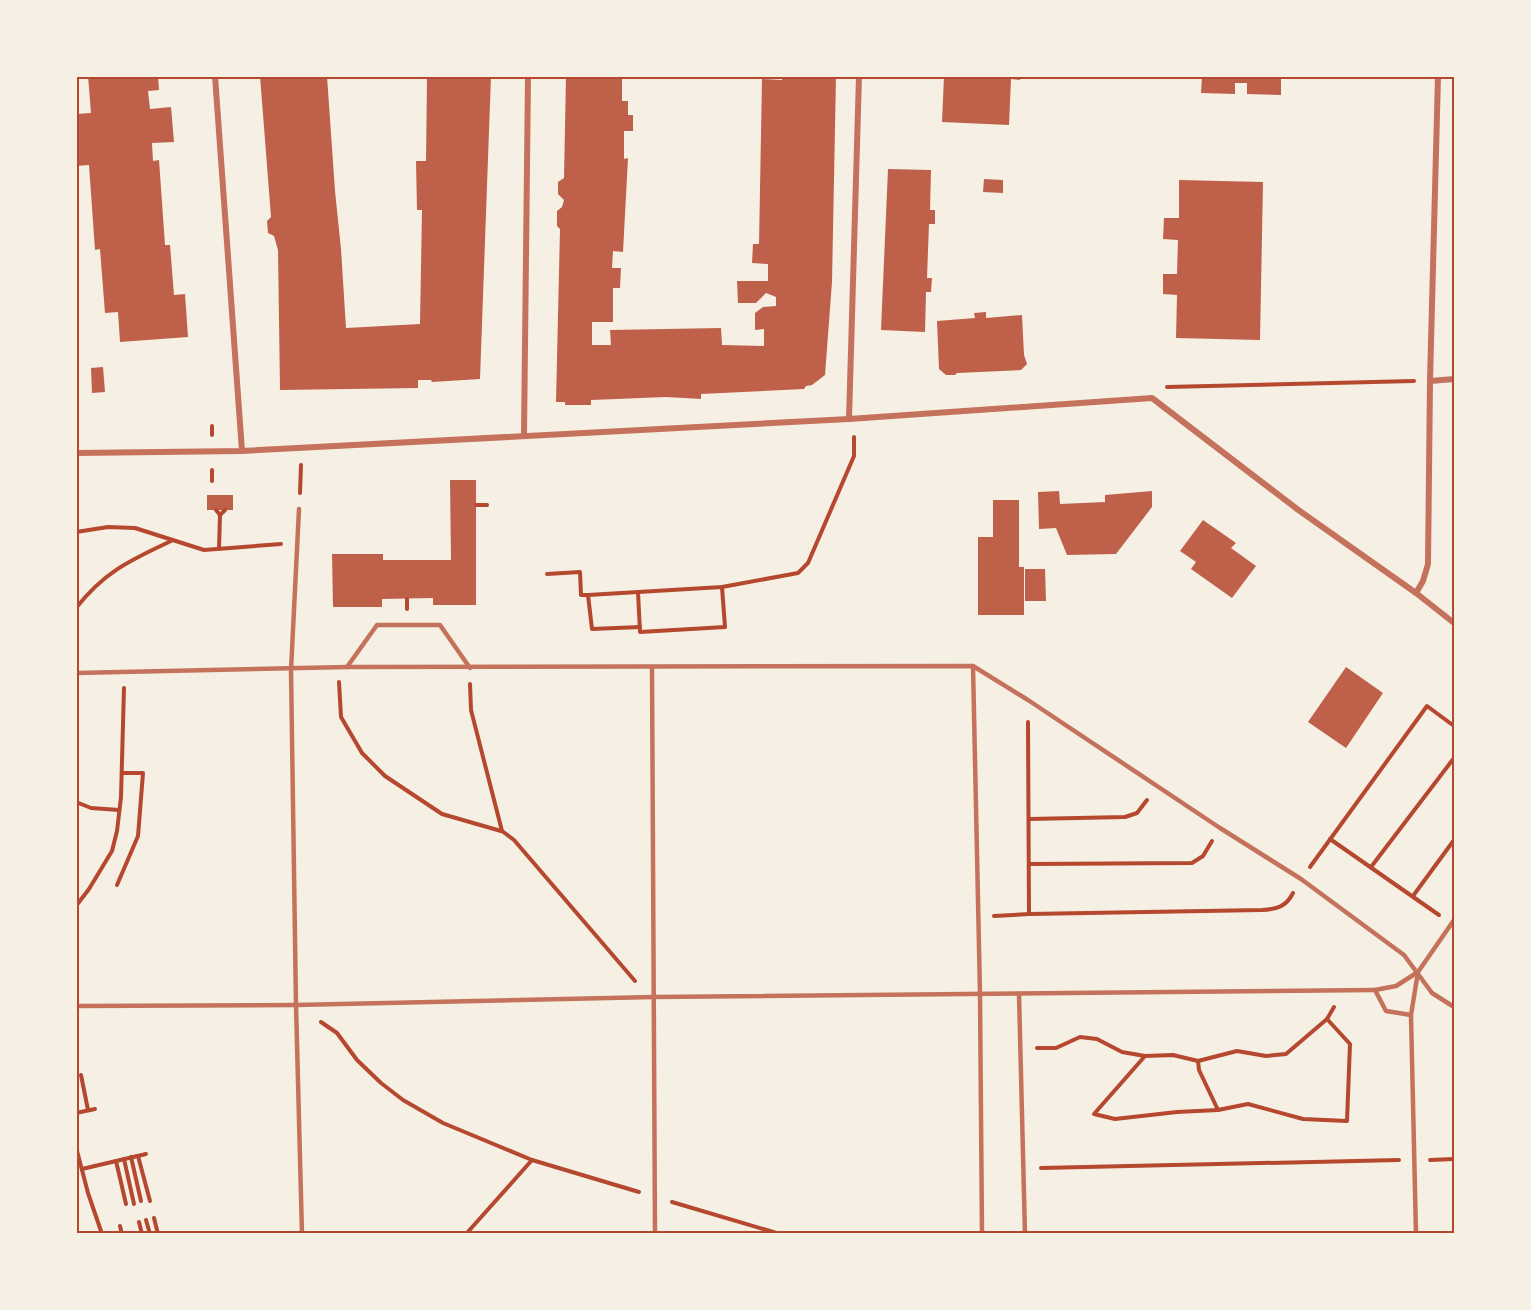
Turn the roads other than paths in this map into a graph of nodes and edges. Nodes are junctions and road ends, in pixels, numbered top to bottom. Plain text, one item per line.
1 (215, 76) edge
2 (528, 76) edge
3 (859, 76) edge
4 (1438, 76) edge
5 (1455, 379) edge
6 (1430, 381) junction
7 (849, 418) junction
8 (524, 436) junction
9 (242, 451) junction
10 (76, 453) edge
11 (299, 509) road end
12 (1416, 593) junction
13 (1455, 623) edge
14 (973, 666) junction
15 (348, 667) junction
16 (652, 667) junction
17 (470, 668) junction
18 (291, 670) junction
19 (76, 673) edge
20 (1453, 922) edge
21 (1418, 972) junction
22 (1375, 990) junction
23 (980, 994) junction
24 (1019, 994) junction
25 (654, 998) junction
26 (296, 1005) junction
27 (76, 1006) edge
28 (1455, 1007) edge
29 (1411, 1015) junction
30 (302, 1233) edge
31 (655, 1233) edge
32 (982, 1233) edge
33 (1025, 1233) edge
34 (1416, 1233) edge

1 - 9 street
2 - 8 street
3 - 7 street
4 - 6 street
5 - 6 street
6 - 12 street
7 - 8 street
7 - 12 street
8 - 9 street
9 - 10 street
11 - 18 lane
12 - 13 street
14 - 16 lane
14 - 21 lane
14 - 23 lane
15 - 17 lane
15 - 17 lane
15 - 18 lane
16 - 17 lane
16 - 25 lane
18 - 19 lane
18 - 26 lane
20 - 21 lane
21 - 22 lane
21 - 28 lane
21 - 29 lane
22 - 24 lane
22 - 29 lane
23 - 24 lane
23 - 25 lane
23 - 32 lane
24 - 33 lane
25 - 26 lane
25 - 31 lane
26 - 27 lane
26 - 30 lane
29 - 34 lane

